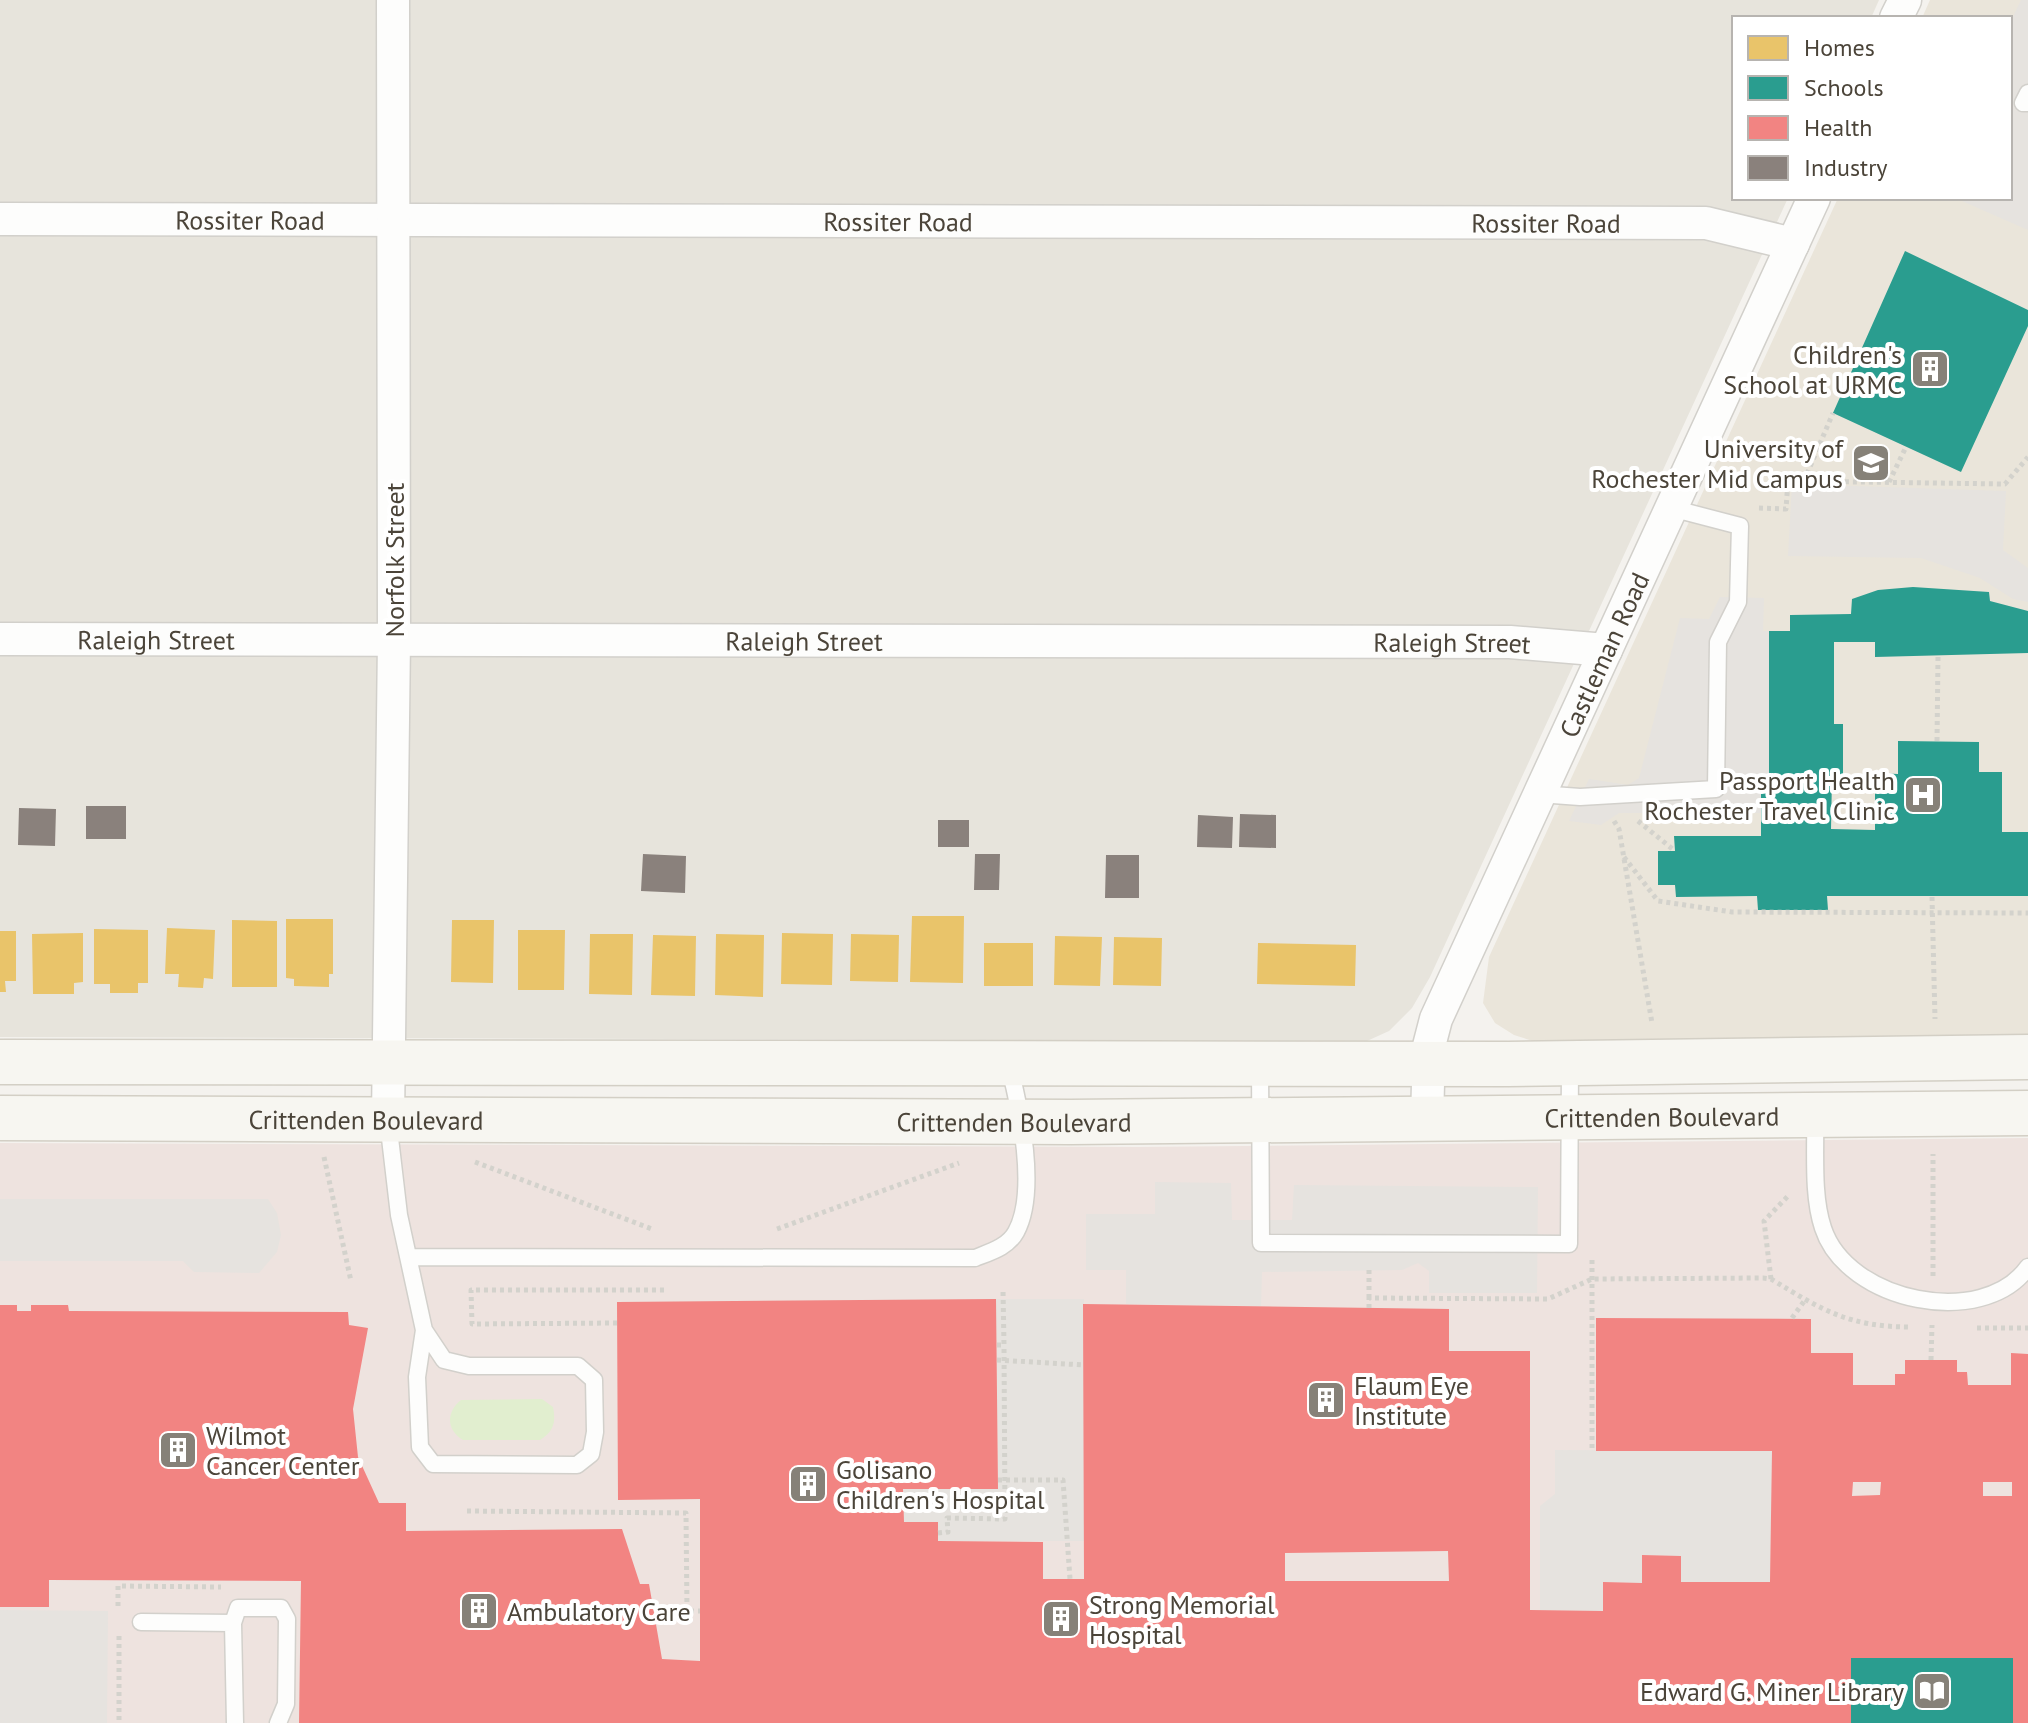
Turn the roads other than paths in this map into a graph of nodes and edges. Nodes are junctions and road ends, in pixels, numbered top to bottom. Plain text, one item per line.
1 (393, 0) edge
2 (2028, 93) edge
3 (2028, 103) edge
4 (1813, 200) edge
5 (0, 219) edge
6 (395, 219) junction
7 (1793, 244) junction
8 (1671, 508) junction
9 (0, 639) edge
10 (394, 640) junction
11 (1606, 650) junction
12 (1539, 794) junction
13 (2028, 1057) edge
14 (0, 1062) edge
15 (1570, 1063) junction
16 (388, 1064) junction
17 (1009, 1064) junction
18 (1260, 1064) junction
19 (1428, 1064) junction
20 (2028, 1113) edge
21 (1815, 1116) junction
22 (0, 1118) edge
23 (388, 1119) junction
24 (1569, 1120) junction
25 (1259, 1121) junction
26 (1427, 1121) junction
27 (1024, 1122) junction
28 (408, 1257) junction
29 (2028, 1267) edge
30 (424, 1330) junction
31 (141, 1622) dead end
32 (233, 1623) junction
33 (235, 1723) edge
34 (278, 1723) edge

1 - 6 street, Norfolk Street
2 - 3 lane
4 - 7 street, Castleman Road
5 - 6 street, Rossiter Road
6 - 7 street, Rossiter Road
6 - 10 street, Norfolk Street
7 - 8 street, Castleman Road
8 - 11 street, Castleman Road
8 - 12 lane
9 - 10 street, Raleigh Street
10 - 11 street, Raleigh Street
10 - 16 street, Norfolk Street
11 - 12 street, Castleman Road
12 - 19 street, Castleman Road
13 - 15 street
14 - 16 street
15 - 19 street
15 - 24 lane
16 - 17 street
16 - 23 street, Norfolk Street
17 - 18 street
17 - 27 lane
18 - 19 street
18 - 25 lane
19 - 26 street, Castleman Road
20 - 21 street, Crittenden Boulevard
21 - 24 street, Crittenden Boulevard
21 - 29 lane
22 - 23 street, Crittenden Boulevard
23 - 27 street, Crittenden Boulevard
23 - 28 lane
24 - 25 lane
24 - 26 street, Crittenden Boulevard
25 - 26 street, Crittenden Boulevard
25 - 27 street, Crittenden Boulevard
27 - 28 lane
28 - 30 lane
30 - 30 lane
31 - 32 lane
32 - 33 lane
32 - 34 lane

